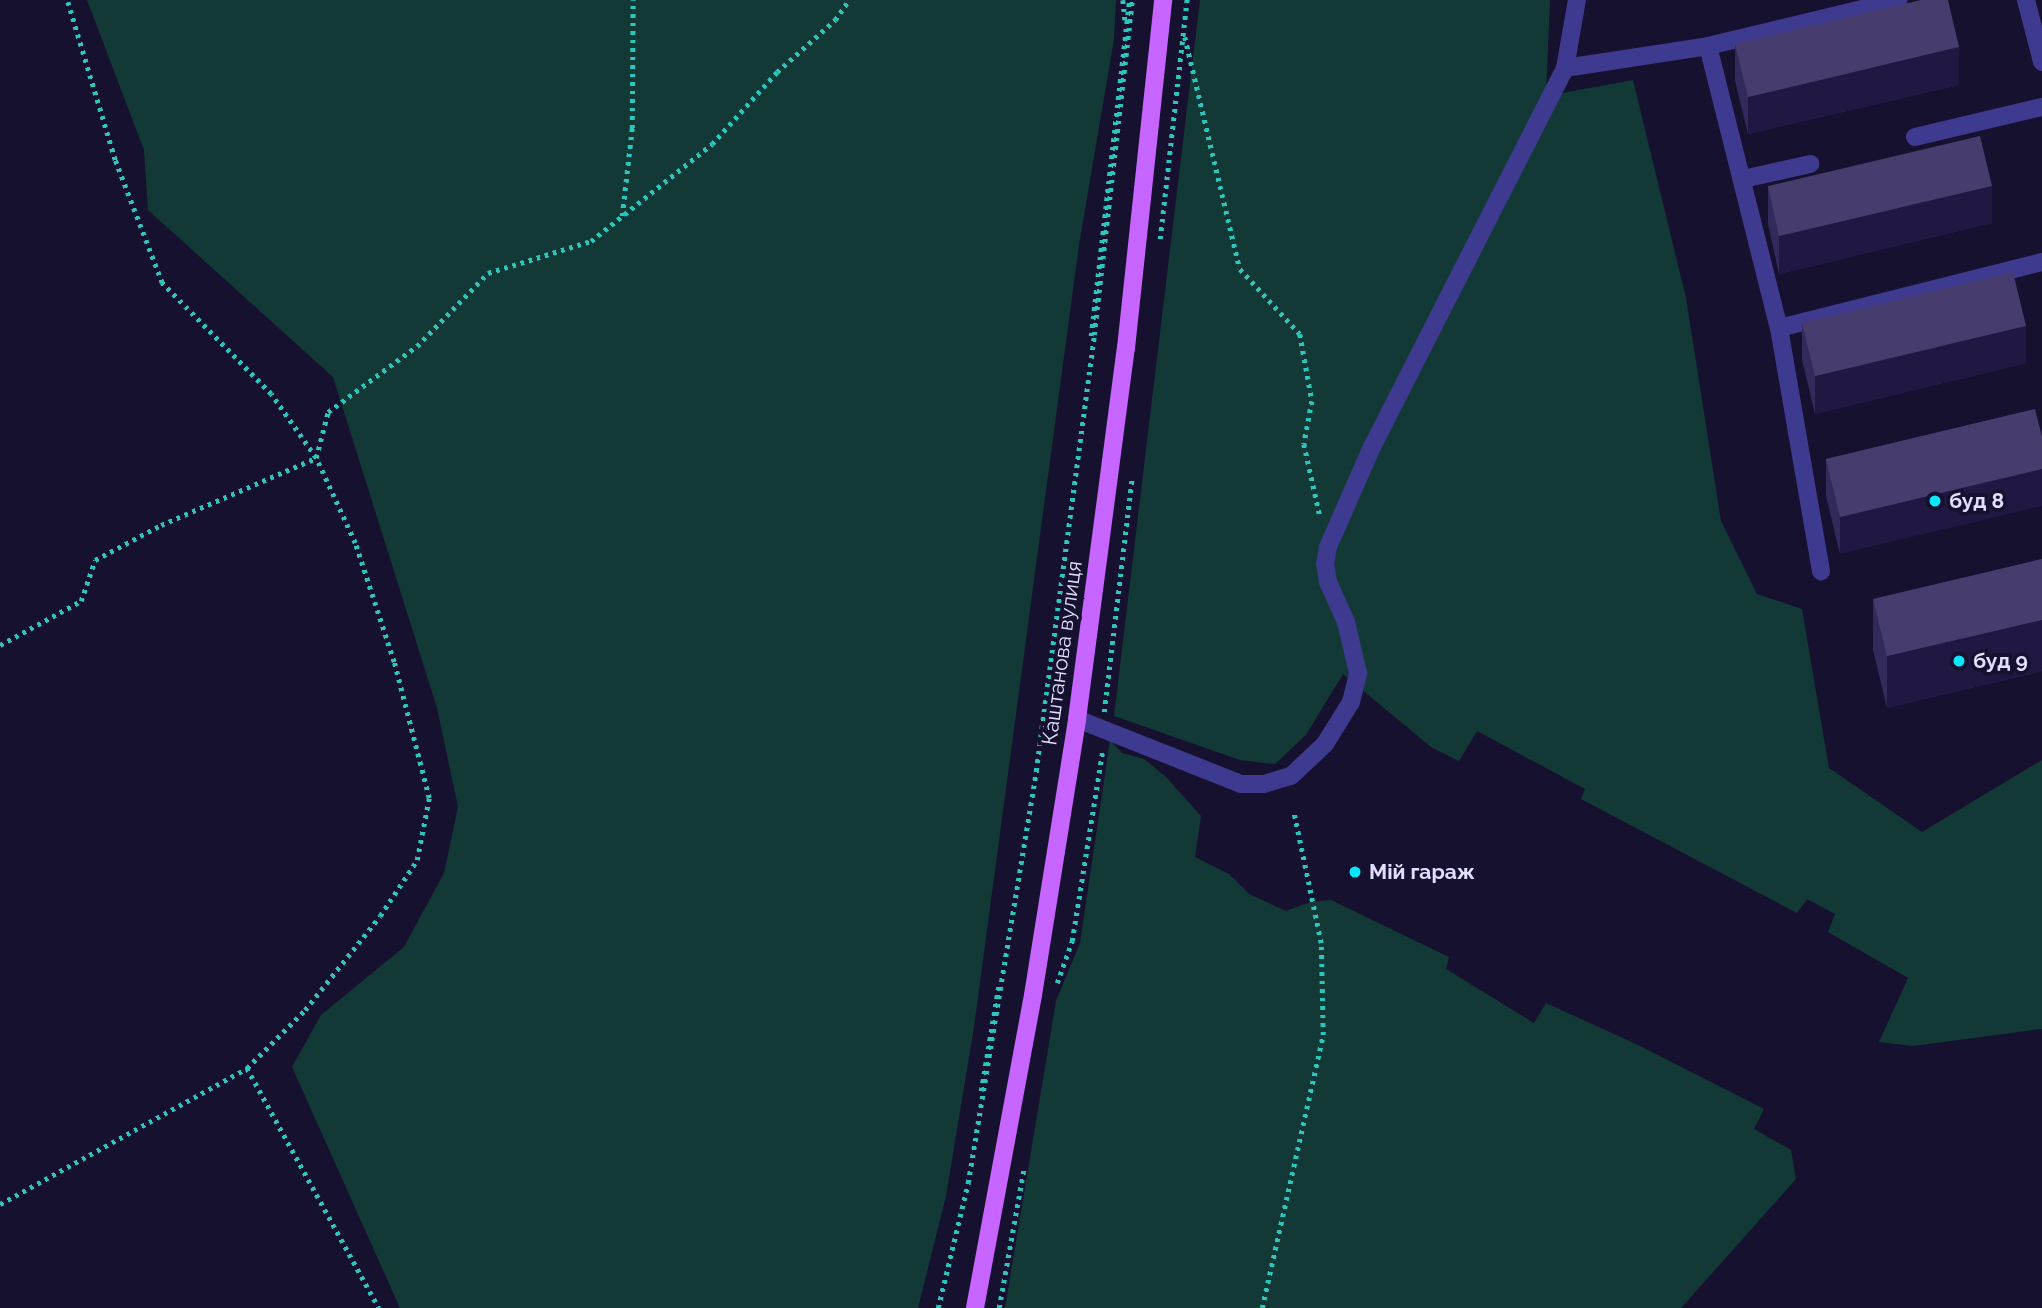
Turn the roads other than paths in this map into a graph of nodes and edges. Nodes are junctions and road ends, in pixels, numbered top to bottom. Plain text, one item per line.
1 (1163, 0) edge
2 (1577, 0) edge
3 (1899, 0) edge
4 (2026, 0) edge
5 (1708, 46) junction
6 (2042, 62) edge
7 (1565, 68) junction
8 (2042, 107) edge
9 (1915, 137) dead end
10 (1810, 164) dead end
11 (1743, 179) junction
12 (2042, 262) edge
13 (1779, 328) junction
14 (1821, 571) dead end
15 (1077, 719) junction
16 (975, 1308) edge

1 - 15 main road, Каштанова вулиця
2 - 7 street
3 - 5 street
4 - 6 street
5 - 7 street
5 - 11 street
7 - 15 street
8 - 9 street
10 - 11 street
11 - 13 street
12 - 13 street
13 - 14 street
15 - 16 main road, Каштанова вулиця

